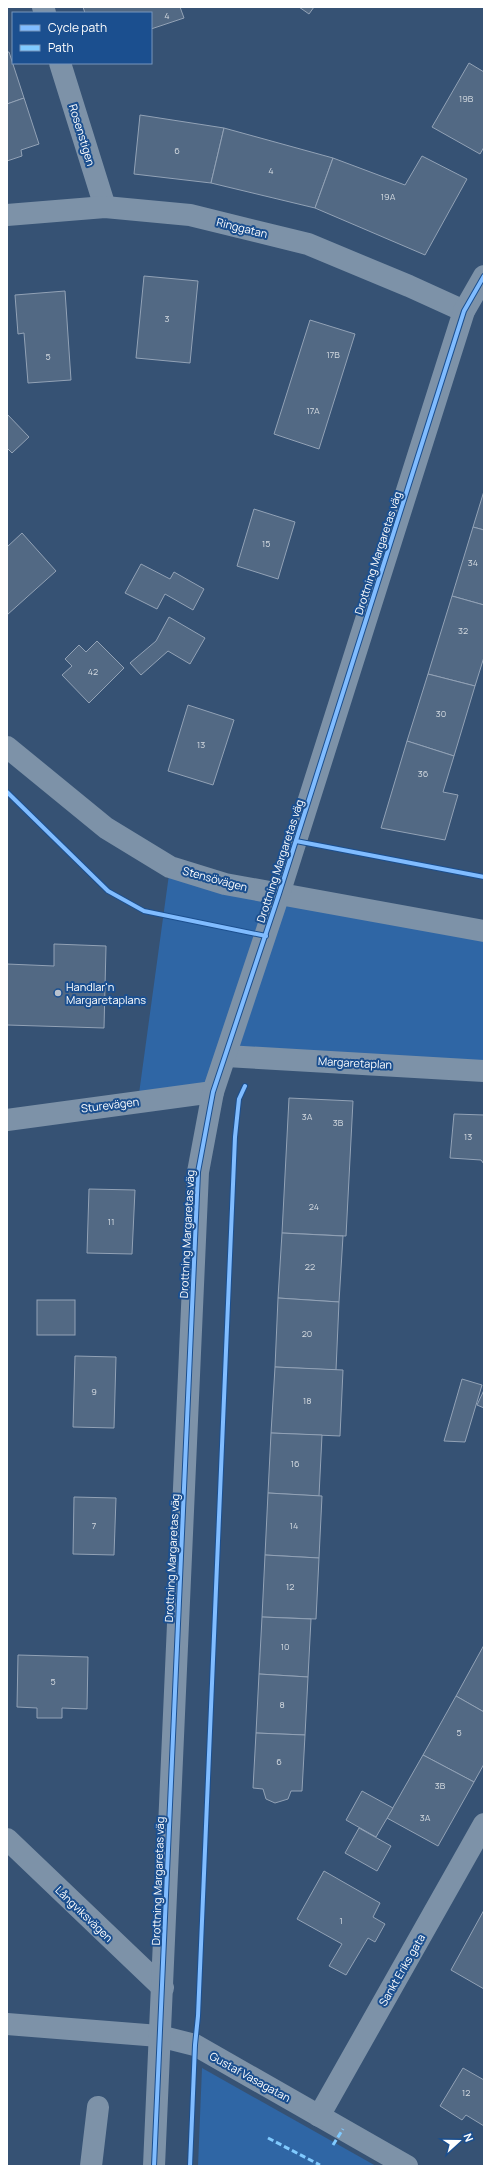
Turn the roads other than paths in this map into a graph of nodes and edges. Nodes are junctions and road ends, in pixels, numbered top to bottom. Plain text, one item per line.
1 (60, 64) edge
2 (105, 207) junction
3 (7, 215) edge
4 (484, 276) edge
5 (464, 311) junction
6 (7, 747) edge
7 (279, 894) junction
8 (484, 931) edge
9 (226, 1056) junction
10 (484, 1071) edge
11 (213, 1092) junction
12 (7, 1120) edge
13 (484, 1824) edge
14 (7, 1839) edge
15 (162, 1988) junction
16 (7, 2024) edge
17 (158, 2036) junction
18 (98, 2107) dead end
19 (319, 2116) junction
20 (91, 2166) edge
21 (154, 2166) edge
22 (407, 2166) edge

1 - 2 street, Rosenstigen
2 - 3 street, Ringgatan
2 - 5 street, Ringgatan
4 - 5 street, Drottning Margaretas väg
5 - 7 street, Drottning Margaretas väg
6 - 7 street, Stensövägen
7 - 8 street, Stensövägen
7 - 9 street, Drottning Margaretas väg
9 - 10 street, Margaretaplan
9 - 11 street, Drottning Margaretas väg
11 - 12 street, Sturevägen
11 - 15 street, Drottning Margaretas väg
13 - 19 street, Sankt Eriks gata
14 - 15 street, Långviksvägen
15 - 17 street, Drottning Margaretas väg
16 - 17 street, Gustaf Vasagatan
17 - 19 street, Gustaf Vasagatan
17 - 21 street, Drottning Margaretas väg
18 - 20 street
19 - 22 street, Gustaf Vasagatan

